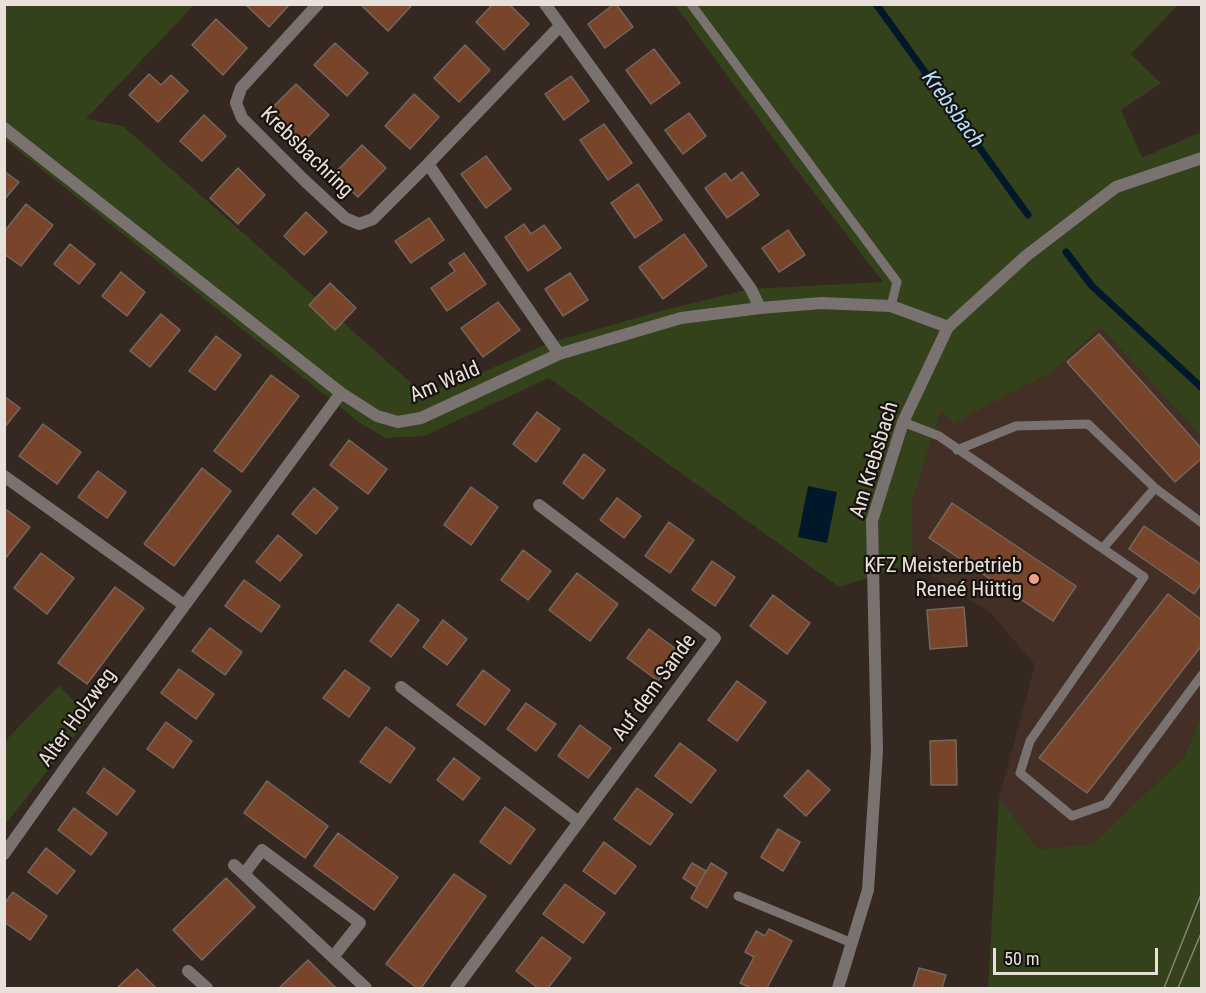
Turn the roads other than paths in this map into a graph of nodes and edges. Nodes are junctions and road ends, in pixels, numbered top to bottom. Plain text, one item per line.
1 (318, 4) edge
2 (545, 4) edge
3 (691, 4) edge
4 (560, 26) junction
5 (4, 128) edge
6 (1202, 158) edge
7 (428, 164) junction
8 (891, 306) junction
9 (760, 308) junction
10 (948, 327) junction
11 (559, 354) junction
12 (340, 393) junction
13 (903, 422) junction
14 (957, 450) junction
15 (4, 476) edge
16 (1155, 488) junction
17 (539, 505) dead end
18 (1202, 523) edge
19 (1103, 548) junction
20 (184, 605) junction
21 (1202, 675) edge
22 (401, 687) dead end
23 (579, 822) junction
24 (4, 854) edge
25 (234, 865) dead end
26 (244, 874) junction
27 (738, 896) dead end
28 (852, 943) junction
29 (333, 957) junction
30 (188, 971) dead end
31 (207, 988) edge
32 (366, 988) edge
33 (456, 988) edge
34 (838, 988) edge

1 - 7 street, Krebsbachring
2 - 4 street
3 - 8 lane
4 - 7 street, Krebsbachring
4 - 9 street
5 - 12 street, Am Wald
6 - 10 street, Am Krebsbach
7 - 11 street
8 - 9 street, Am Wald
8 - 10 street, Am Wald
9 - 11 street, Am Wald
10 - 13 street, Am Krebsbach
11 - 12 street, Am Wald
12 - 20 street, Alter Holzweg
13 - 14 lane
13 - 28 street, Am Krebsbach
14 - 16 lane
14 - 19 lane
15 - 20 street
16 - 18 lane
16 - 19 lane
17 - 23 street, Auf dem Sande
19 - 21 lane
20 - 24 street, Alter Holzweg
22 - 23 street
23 - 33 street, Auf dem Sande
25 - 26 street
26 - 29 street
26 - 29 street
27 - 28 lane
28 - 34 street, Am Krebsbach
29 - 32 street
30 - 31 street

